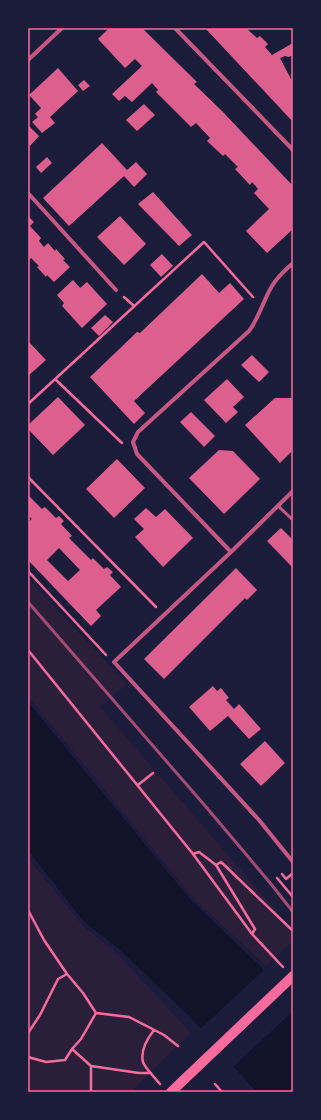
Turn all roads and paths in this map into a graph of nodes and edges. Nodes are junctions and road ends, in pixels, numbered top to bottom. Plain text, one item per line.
1 (62, 28) edge
2 (175, 28) edge
3 (28, 60) edge
4 (293, 150) edge
5 (28, 193) edge
6 (293, 263) edge
7 (116, 290) dead end
8 (262, 306) junction
9 (56, 379) junction
10 (28, 404) edge
11 (137, 454) junction
12 (28, 477) edge
13 (293, 491) edge
14 (278, 506) junction
15 (293, 520) edge
16 (231, 552) junction
17 (28, 571) edge
18 (164, 614) junction
19 (28, 650) edge
20 (114, 662) junction
21 (153, 772) dead end
22 (138, 785) junction
23 (193, 854) junction
24 (293, 862) edge
25 (216, 865) junction
26 (293, 873) edge
27 (282, 874) dead end
28 (277, 878) dead end
29 (293, 897) edge
30 (28, 910) edge
31 (293, 931) edge
32 (252, 934) junction
33 (272, 956) dead end
34 (67, 974) junction
35 (293, 976) edge
36 (96, 1014) junction
37 (154, 1030) junction
38 (28, 1033) edge
39 (178, 1046) dead end
40 (72, 1049) junction
41 (28, 1058) edge
42 (91, 1066) junction
43 (151, 1073) junction
44 (215, 1084) dead end
45 (160, 1086) dead end
46 (220, 1089) junction
47 (91, 1092) edge
48 (170, 1092) edge
49 (217, 1092) edge
50 (222, 1092) edge

1 - 3 street
2 - 4 street
5 - 7 street
6 - 8 street
8 - 9 path
8 - 11 street
9 - 10 path
9 - 11 path
11 - 16 street
12 - 18 path
13 - 14 street
14 - 15 lane
14 - 16 street
16 - 18 street
17 - 20 path
18 - 20 street
19 - 22 path
20 - 24 street
21 - 22 path
22 - 23 path
23 - 25 path
23 - 32 path
25 - 31 path
25 - 32 path
26 - 27 path
28 - 29 path
30 - 34 path
32 - 33 path
34 - 36 path
34 - 38 path
35 - 48 main road
36 - 37 path
36 - 40 path
37 - 39 path
37 - 43 path
40 - 41 path
40 - 42 path
42 - 43 path
42 - 47 path
43 - 45 path
44 - 46 path
46 - 49 path
46 - 50 path

